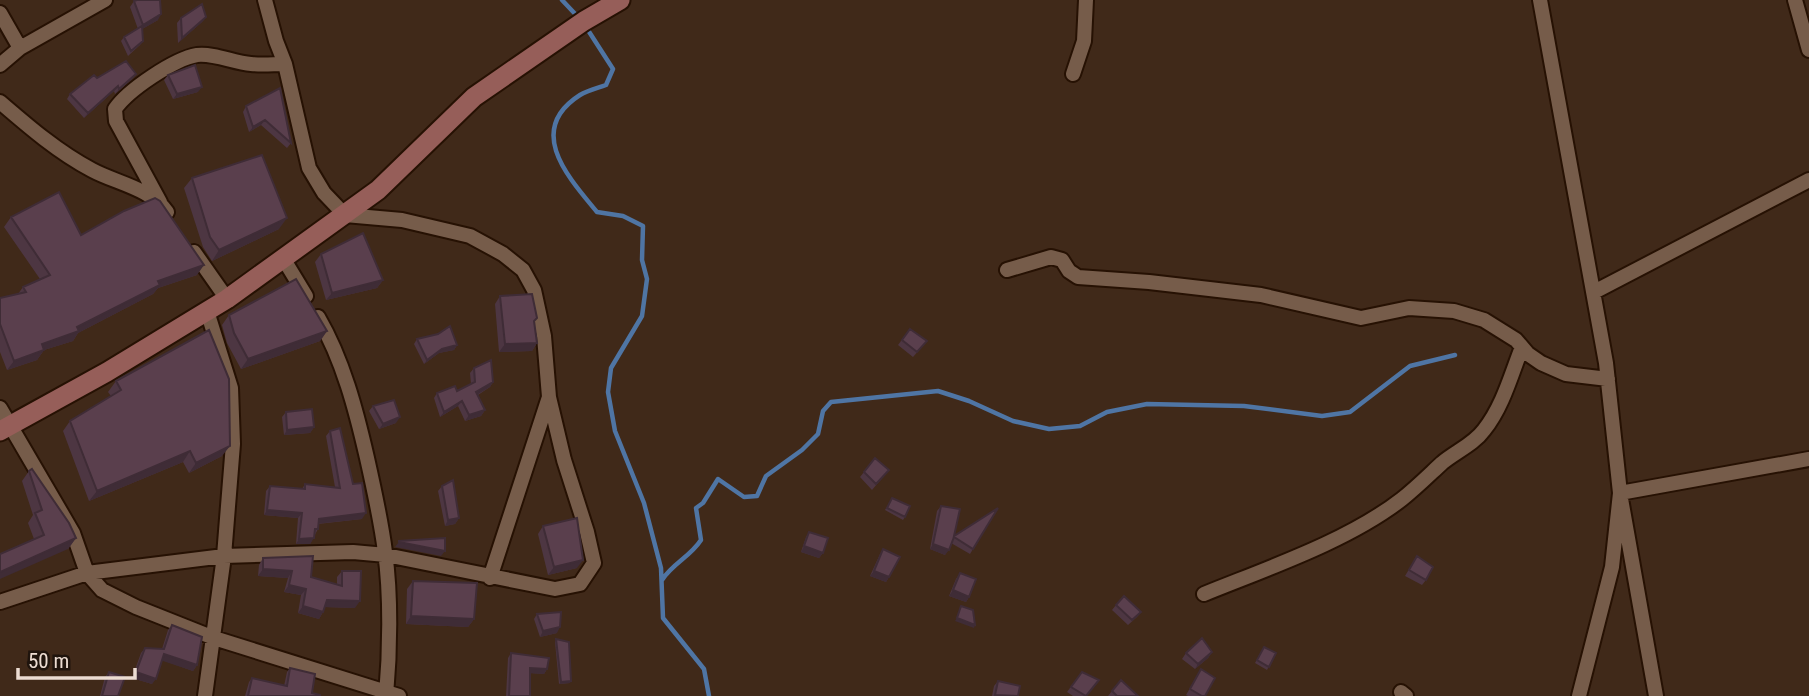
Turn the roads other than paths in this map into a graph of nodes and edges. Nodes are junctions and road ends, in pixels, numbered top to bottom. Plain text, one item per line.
1 (105, 0) edge
2 (265, 0) edge
3 (1086, 0) edge
4 (1540, 0) edge
5 (1795, 0) edge
6 (617, 2) edge
7 (0, 13) edge
8 (20, 48) junction
9 (1809, 50) edge
10 (285, 64) junction
11 (0, 65) edge
12 (1073, 74) dead end
13 (0, 102) edge
14 (1809, 180) edge
15 (160, 203) junction
16 (345, 215) junction
17 (283, 258) junction
18 (1007, 270) dead end
19 (1594, 292) junction
20 (227, 299) junction
21 (207, 311) junction
22 (1522, 347) junction
23 (1608, 379) junction
24 (549, 397) junction
25 (0, 408) edge
26 (5, 428) edge
27 (1809, 459) edge
28 (1620, 494) junction
29 (386, 555) junction
30 (224, 556) junction
31 (87, 573) junction
32 (489, 578) junction
33 (1204, 594) dead end
34 (0, 602) edge
35 (214, 638) junction
36 (390, 695) edge
37 (205, 696) edge
38 (1579, 696) edge
39 (1656, 696) edge

1 - 8 street
2 - 10 street
3 - 12 street
4 - 19 street
5 - 9 street
6 - 16 street
7 - 8 street
8 - 11 street
10 - 15 street
10 - 16 street
13 - 15 street
14 - 19 street
15 - 20 street
16 - 17 street
16 - 24 street
17 - 20 street
17 - 29 street
18 - 22 street
19 - 23 street
20 - 21 street
21 - 26 street
21 - 30 street
22 - 23 street
22 - 33 street
23 - 28 street
24 - 32 street
24 - 32 street
25 - 26 street
26 - 31 street
27 - 28 street
28 - 38 street
28 - 39 street
29 - 30 street
29 - 32 street
29 - 36 street
30 - 31 street
30 - 35 street
31 - 34 street
31 - 35 street
35 - 36 street
35 - 37 street

